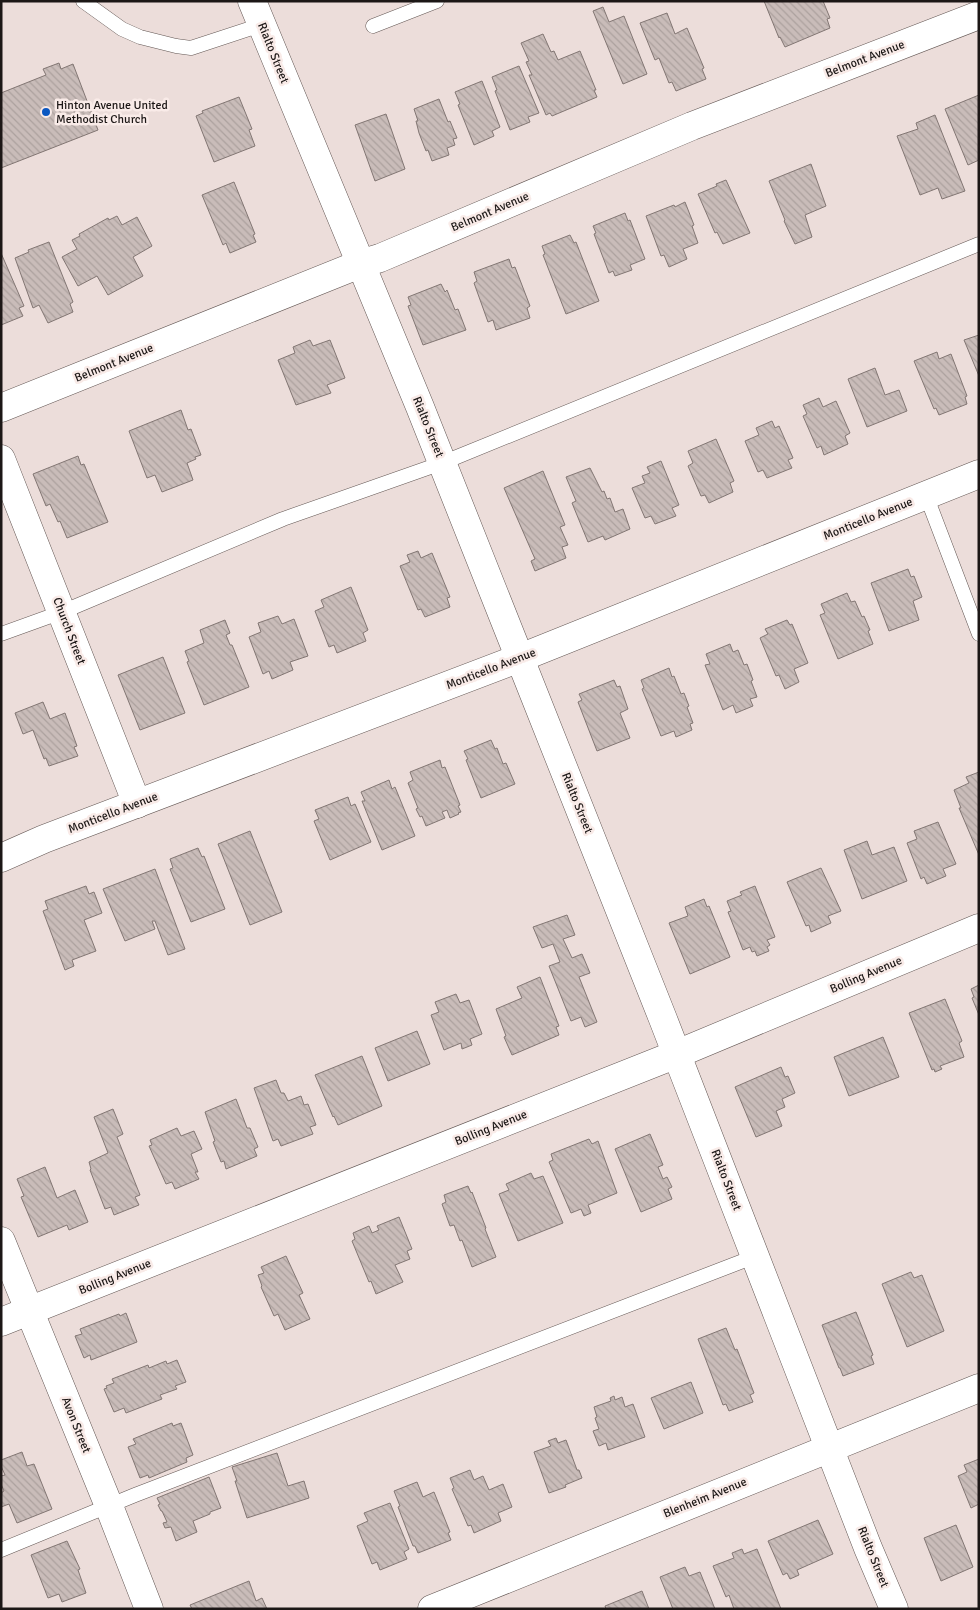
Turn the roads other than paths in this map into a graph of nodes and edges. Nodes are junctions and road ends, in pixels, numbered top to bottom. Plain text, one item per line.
1 (84, 1) edge
2 (437, 1) edge
3 (256, 13) edge
4 (979, 15) edge
5 (373, 26) dead end
6 (979, 244) edge
7 (360, 264) junction
8 (1, 408) edge
9 (1, 459) edge
10 (442, 462) junction
11 (979, 474) edge
12 (926, 495) junction
13 (62, 612) junction
14 (1, 634) edge
15 (979, 634) edge
16 (520, 658) junction
17 (137, 804) junction
18 (44, 839) junction
19 (1, 842) edge
20 (1, 858) edge
21 (979, 928) edge
22 (677, 1054) junction
23 (1, 1241) edge
24 (756, 1256) junction
25 (30, 1311) junction
26 (1, 1322) edge
27 (979, 1388) edge
28 (830, 1448) junction
29 (109, 1506) junction
30 (1, 1550) edge
31 (150, 1609) edge
32 (432, 1609) edge
33 (894, 1609) edge

1 - 3 lane
2 - 5 lane
3 - 7 street, Rialto Street
4 - 7 street, Belmont Avenue
6 - 10 lane
7 - 8 street, Belmont Avenue
7 - 10 street, Rialto Street
9 - 13 street, Church Street
10 - 13 lane
10 - 16 street, Rialto Street
11 - 12 street, Monticello Avenue
12 - 15 lane
12 - 16 street, Monticello Avenue
13 - 14 lane
13 - 17 street, Church Street
16 - 17 street, Monticello Avenue
16 - 22 street, Rialto Street
17 - 18 street, Monticello Avenue
18 - 19 street
18 - 20 street, Monticello Avenue
21 - 22 street, Bolling Avenue
22 - 24 street, Rialto Street
22 - 25 street, Bolling Avenue
23 - 25 street, Avon Street
24 - 28 street, Rialto Street
24 - 29 lane
25 - 26 street, Bolling Avenue
25 - 29 street, Avon Street
27 - 28 street, Blenheim Avenue
28 - 32 street, Blenheim Avenue
28 - 33 street, Rialto Street
29 - 30 lane
29 - 31 street, Avon Street

